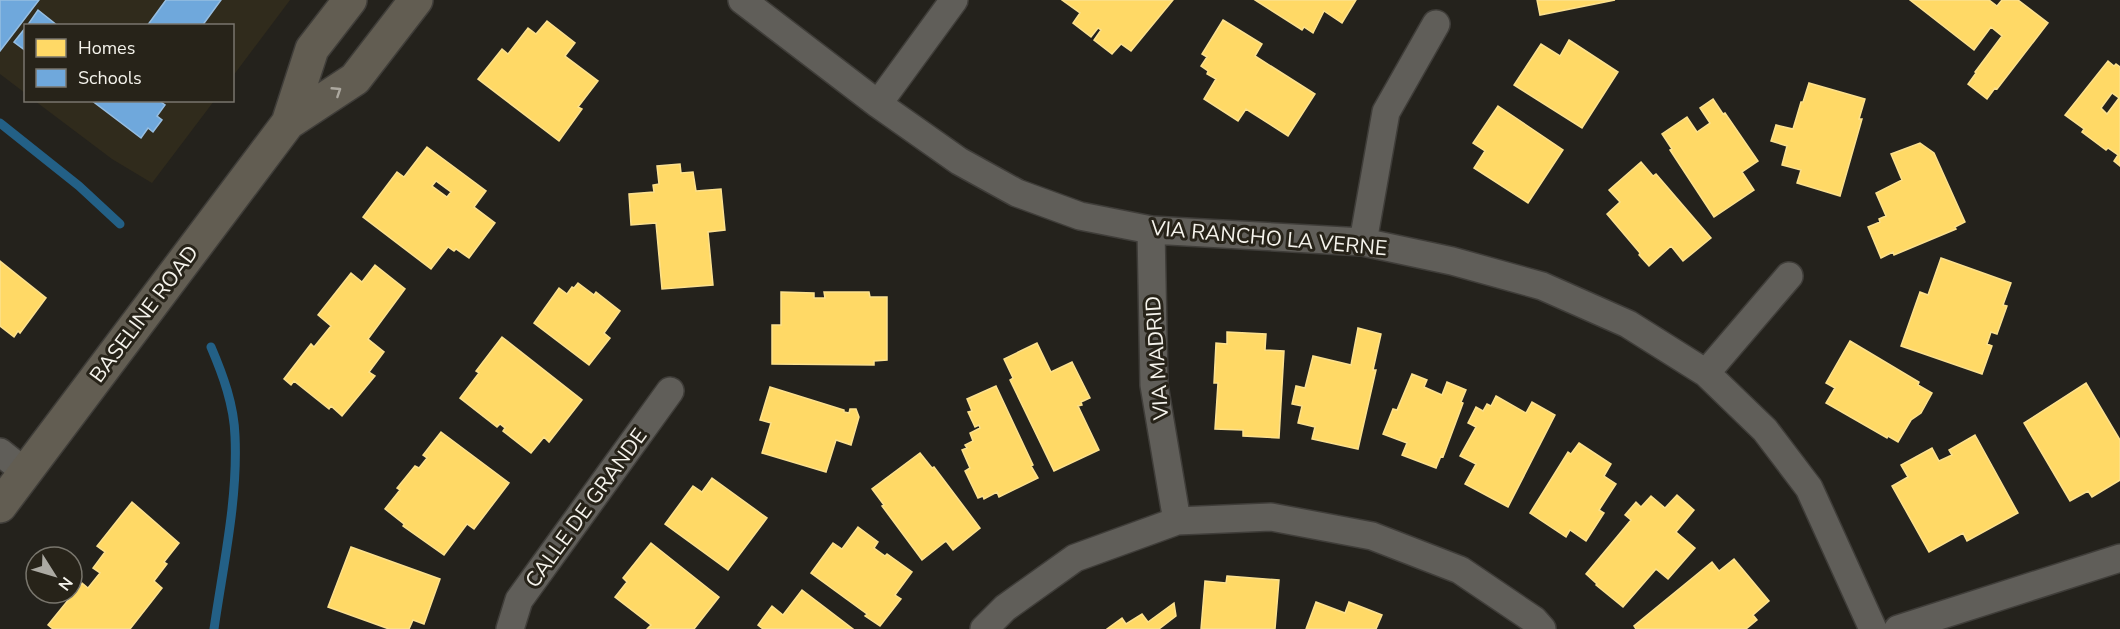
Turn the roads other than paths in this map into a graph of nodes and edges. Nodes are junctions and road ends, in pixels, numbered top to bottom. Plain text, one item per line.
1 (350, 0) edge
2 (416, 0) edge
3 (742, 0) edge
4 (954, 0) edge
5 (1436, 24) dead end
6 (878, 104) junction
7 (288, 123) junction
8 (1151, 230) junction
9 (1364, 242) junction
10 (1789, 276) dead end
11 (1706, 373) junction
12 (670, 391) dead end
13 (0, 453) edge
14 (26, 472) junction
15 (0, 506) edge
16 (1177, 521) junction
17 (2120, 558) edge
18 (510, 629) edge
19 (984, 629) edge
20 (1542, 629) edge
21 (1873, 629) edge
22 (1898, 629) edge

1 - 7 main road, BASELINE ROAD
7 -> 2 main road, BASELINE ROAD
3 - 6 street, VIA RANCHO LA VERNE
4 - 6 street
5 - 9 street
6 - 8 street, VIA RANCHO LA VERNE
7 - 14 main road, BASELINE ROAD
8 - 9 street, VIA RANCHO LA VERNE
8 - 16 street, VIA MADRID
9 - 11 street, VIA RANCHO LA VERNE
10 - 11 street
11 - 21 street, VIA RANCHO LA VERNE
12 - 18 street, CALLE DE GRANDE
13 - 14 street
14 - 15 main road, BASELINE ROAD
16 - 19 street
16 - 20 street
17 - 22 street

